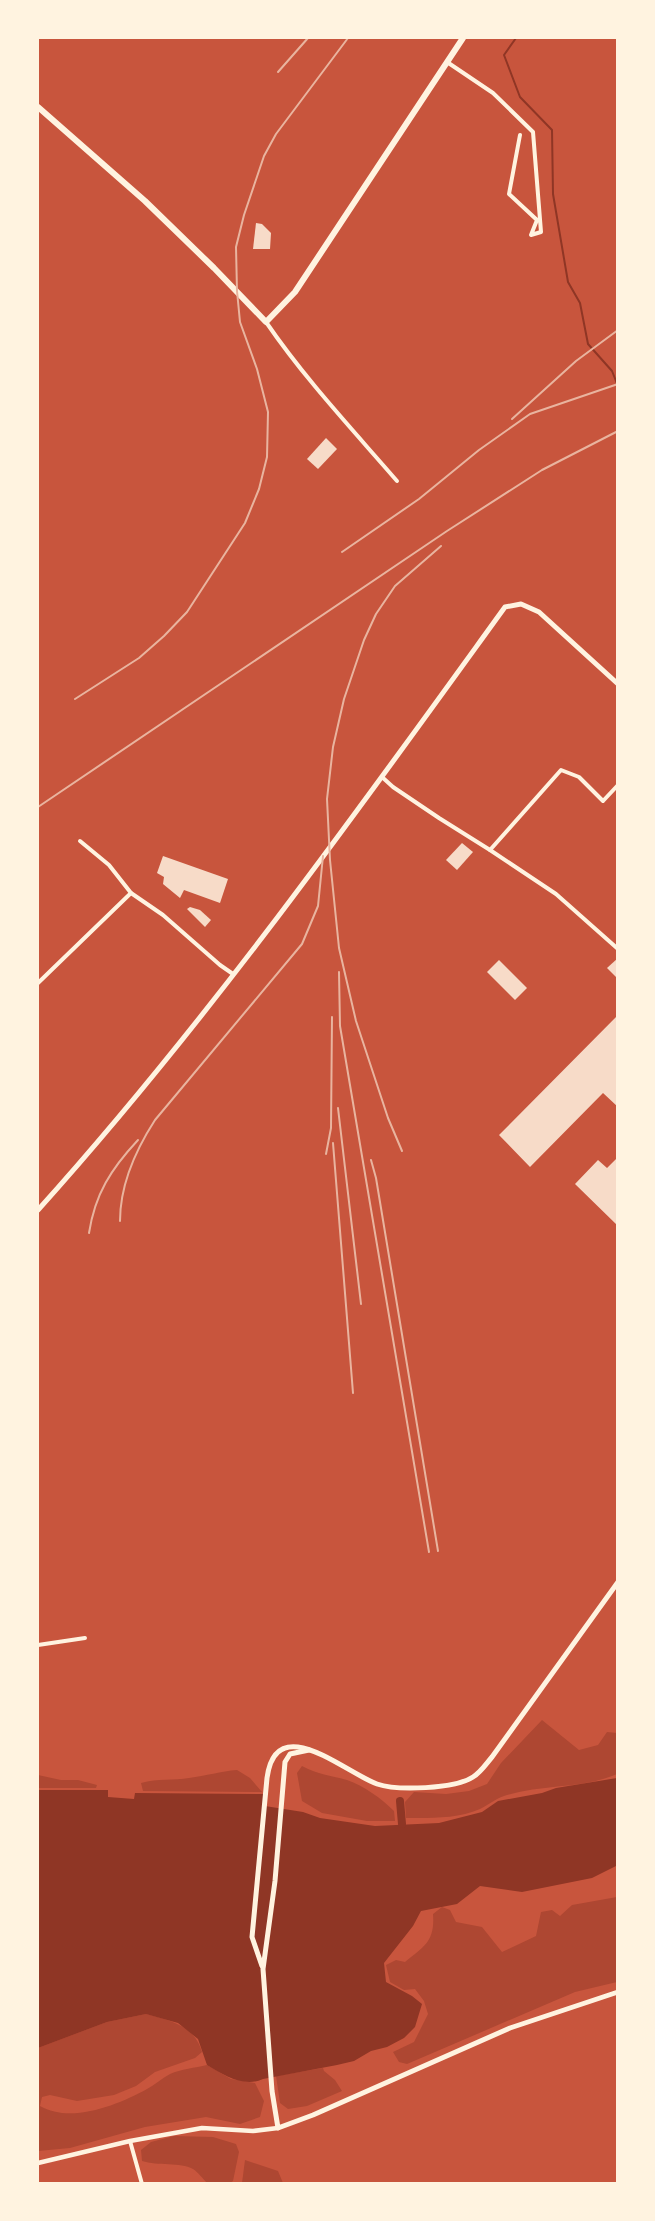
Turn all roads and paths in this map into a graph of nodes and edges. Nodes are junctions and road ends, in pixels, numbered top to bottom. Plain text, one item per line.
1 (463, 38) edge
2 (447, 62) junction
3 (38, 106) edge
4 (520, 135) dead end
5 (266, 322) junction
6 (398, 481) dead end
7 (618, 684) edge
8 (382, 777) junction
9 (618, 785) edge
10 (80, 840) dead end
11 (490, 849) junction
12 (131, 893) junction
13 (618, 949) edge
14 (233, 974) junction
15 (38, 983) edge
16 (38, 1198) edge
17 (43, 1204) junction
18 (38, 1210) edge
19 (618, 1582) edge
20 (85, 1638) dead end
21 (38, 1645) edge
22 (309, 1750) junction
23 (262, 1969) junction
24 (618, 1992) edge
25 (278, 2128) junction
26 (130, 2142) junction
27 (38, 2163) edge
28 (142, 2184) edge

1 - 2 main road
2 - 4 street
2 - 5 main road
3 - 5 main road
5 - 6 street
7 - 8 main road
8 - 11 street
8 - 14 main road
9 - 11 street
10 - 12 street
11 - 13 street
12 - 14 street
12 - 15 street
14 - 17 main road
16 - 17 street
17 - 18 main road
19 - 22 main road
20 - 21 street
22 - 23 main road
22 - 23 main road
23 - 25 main road
24 - 25 main road
25 - 26 street
26 - 27 street
26 - 28 street

